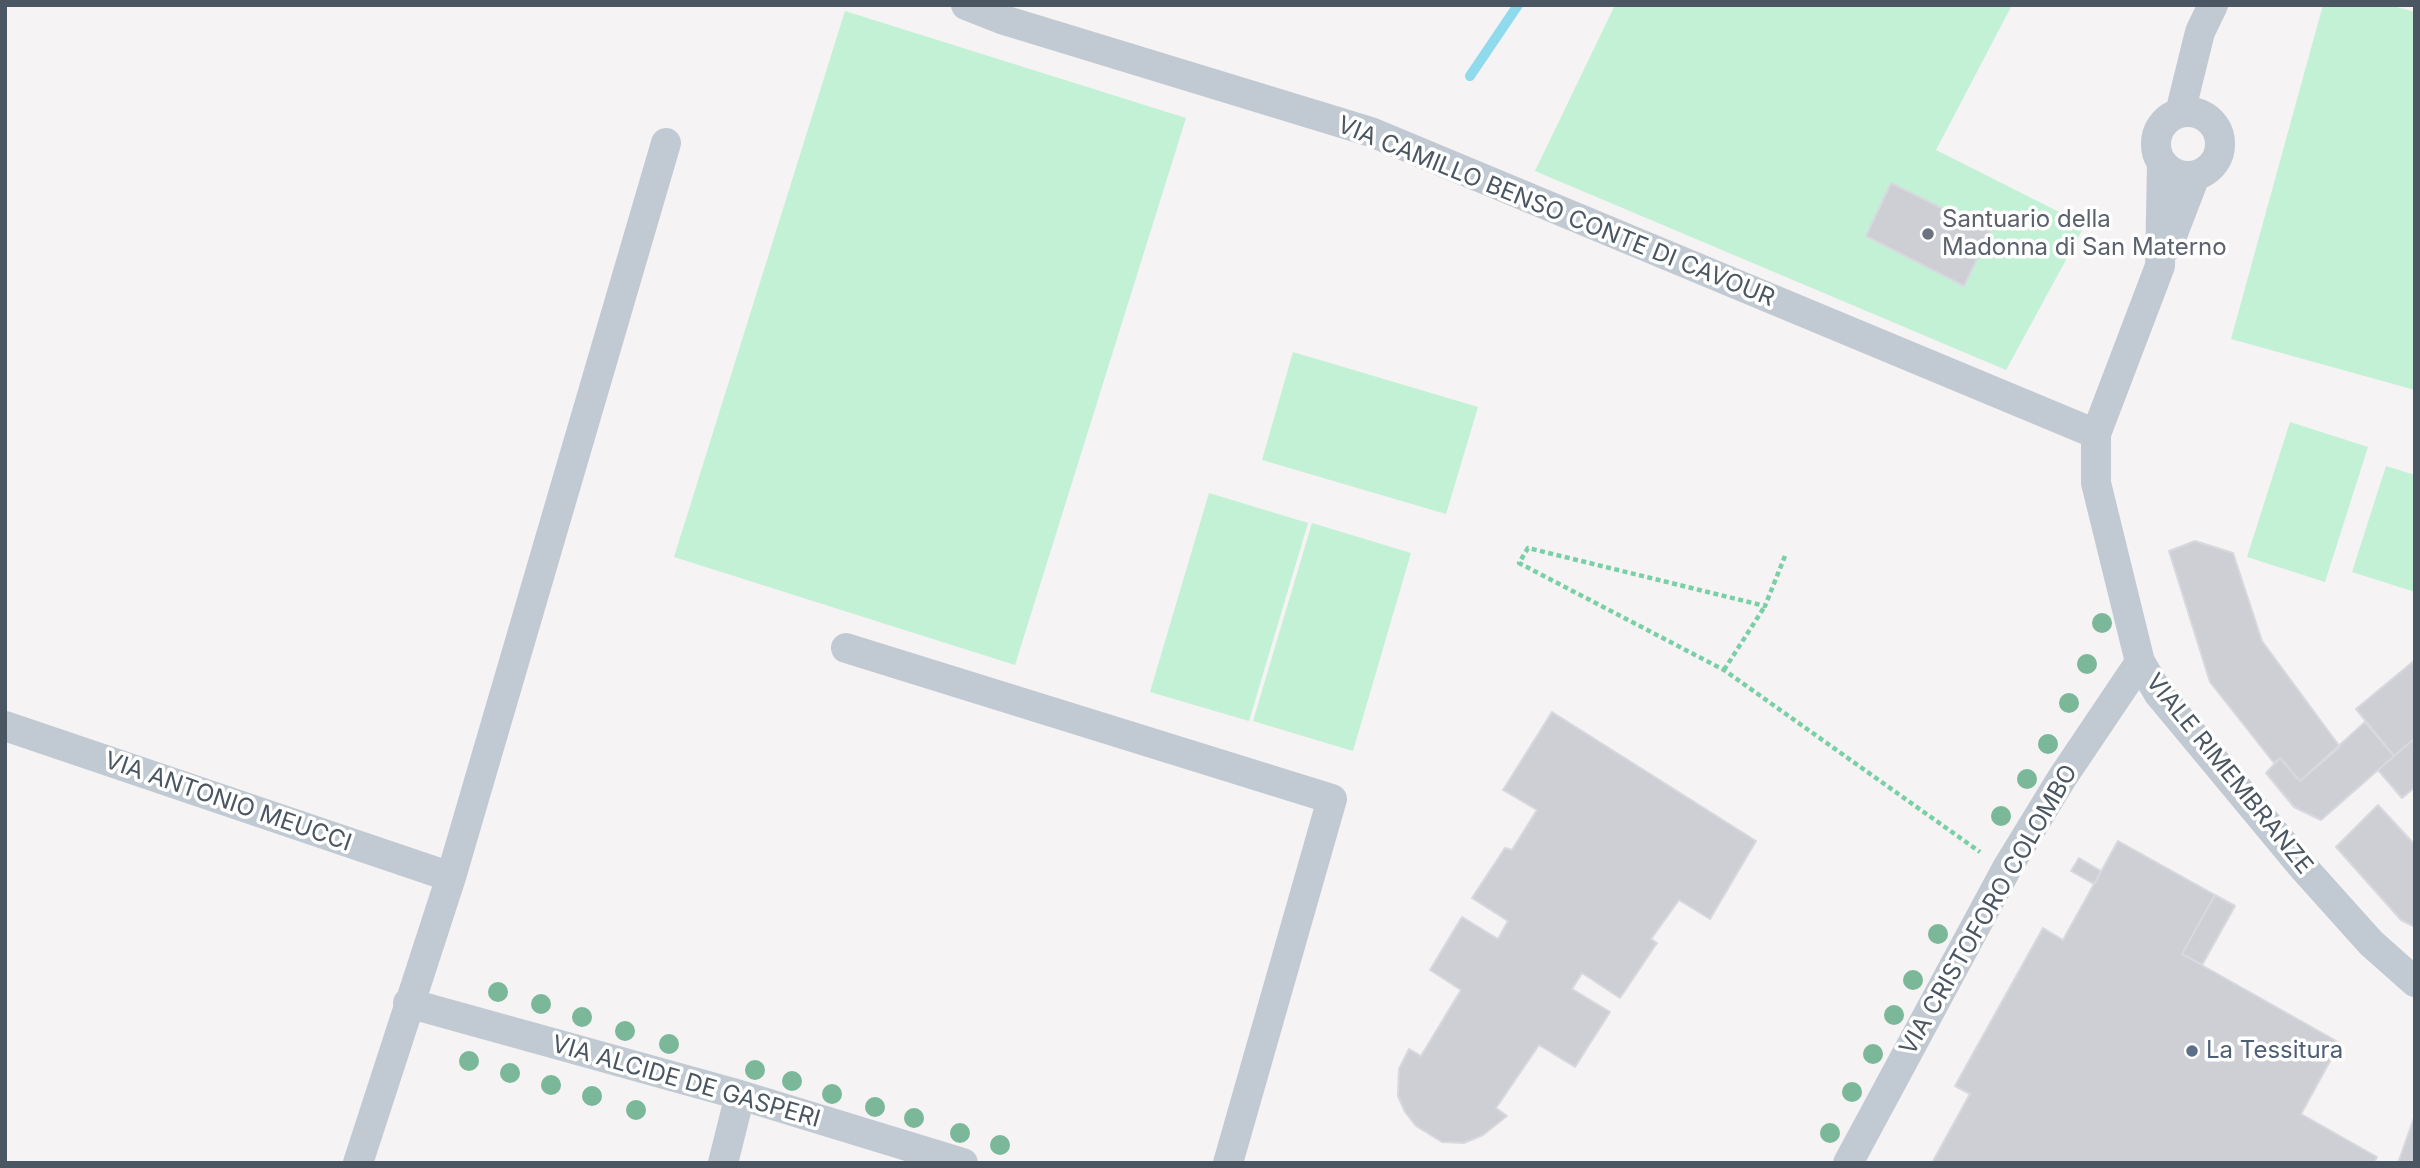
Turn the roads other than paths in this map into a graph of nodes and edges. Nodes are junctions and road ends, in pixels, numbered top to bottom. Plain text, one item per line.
1 (966, 5) edge
2 (2213, 5) edge
3 (2194, 116) junction
4 (666, 143) dead end
5 (2162, 164) junction
6 (2195, 176) junction
7 (2160, 266) junction
8 (2096, 434) junction
9 (846, 648) dead end
10 (2140, 662) junction
11 (5, 726) edge
12 (451, 877) junction
13 (2415, 982) edge
14 (408, 1003) junction
15 (740, 1095) junction
16 (358, 1163) edge
17 (723, 1163) edge
18 (962, 1163) edge
19 (1228, 1163) edge
20 (1848, 1163) edge

1 - 8 street, VIA CAMILLO BENSO CONTE DI CAVOUR
2 - 3 street
3 - 5 street
3 - 6 street
4 - 12 street
5 - 6 street
5 - 7 street, VIALE RIMEMBRANZE
6 - 7 street
7 - 8 street, VIALE RIMEMBRANZE
8 - 10 street, VIALE RIMEMBRANZE
9 - 19 street
10 - 13 street, VIALE RIMEMBRANZE
10 - 20 street, VIA CRISTOFORO COLOMBO
11 - 12 street, VIA ANTONIO MEUCCI
12 - 14 street
14 - 15 street, VIA ALCIDE DE GASPERI
14 - 16 street
15 - 17 street
15 - 18 street, VIA ALCIDE DE GASPERI

